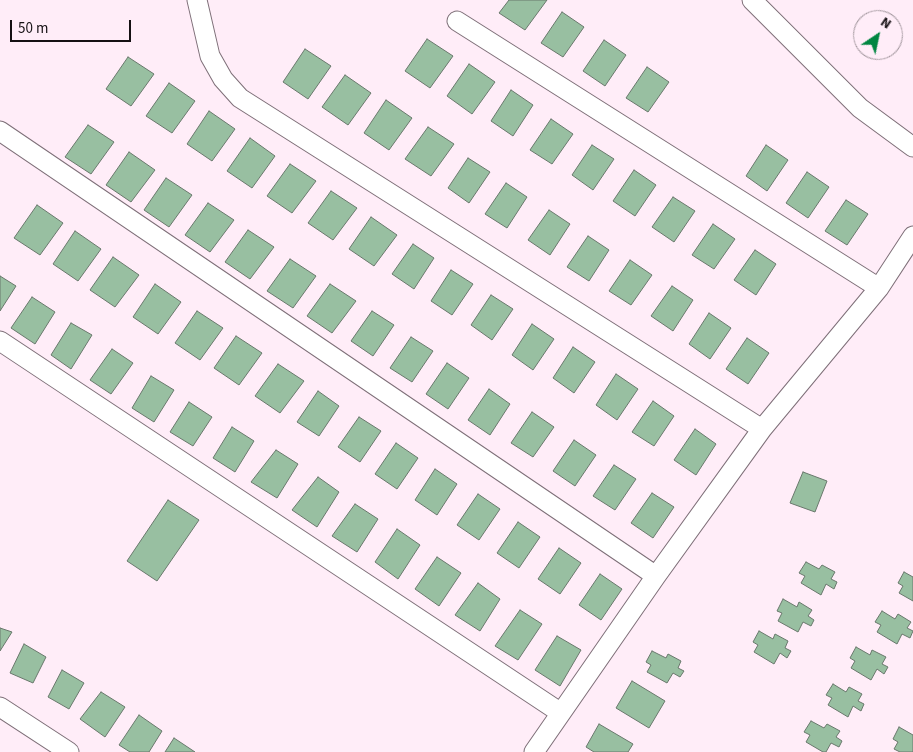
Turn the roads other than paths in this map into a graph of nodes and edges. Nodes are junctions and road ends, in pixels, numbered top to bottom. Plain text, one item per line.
1 (197, 0) edge
2 (752, 0) edge
3 (457, 22) dead end
4 (0, 131) edge
5 (913, 147) edge
6 (913, 236) edge
7 (879, 288) junction
8 (0, 341) edge
9 (762, 429) junction
10 (656, 576) junction
11 (0, 707) edge
12 (561, 713) junction
13 (69, 752) edge
14 (534, 752) edge

1 - 9 street
2 - 5 street
3 - 7 street
4 - 10 street
6 - 7 street
7 - 9 street
8 - 12 street
9 - 10 street
10 - 12 street
11 - 13 street
12 - 14 street

